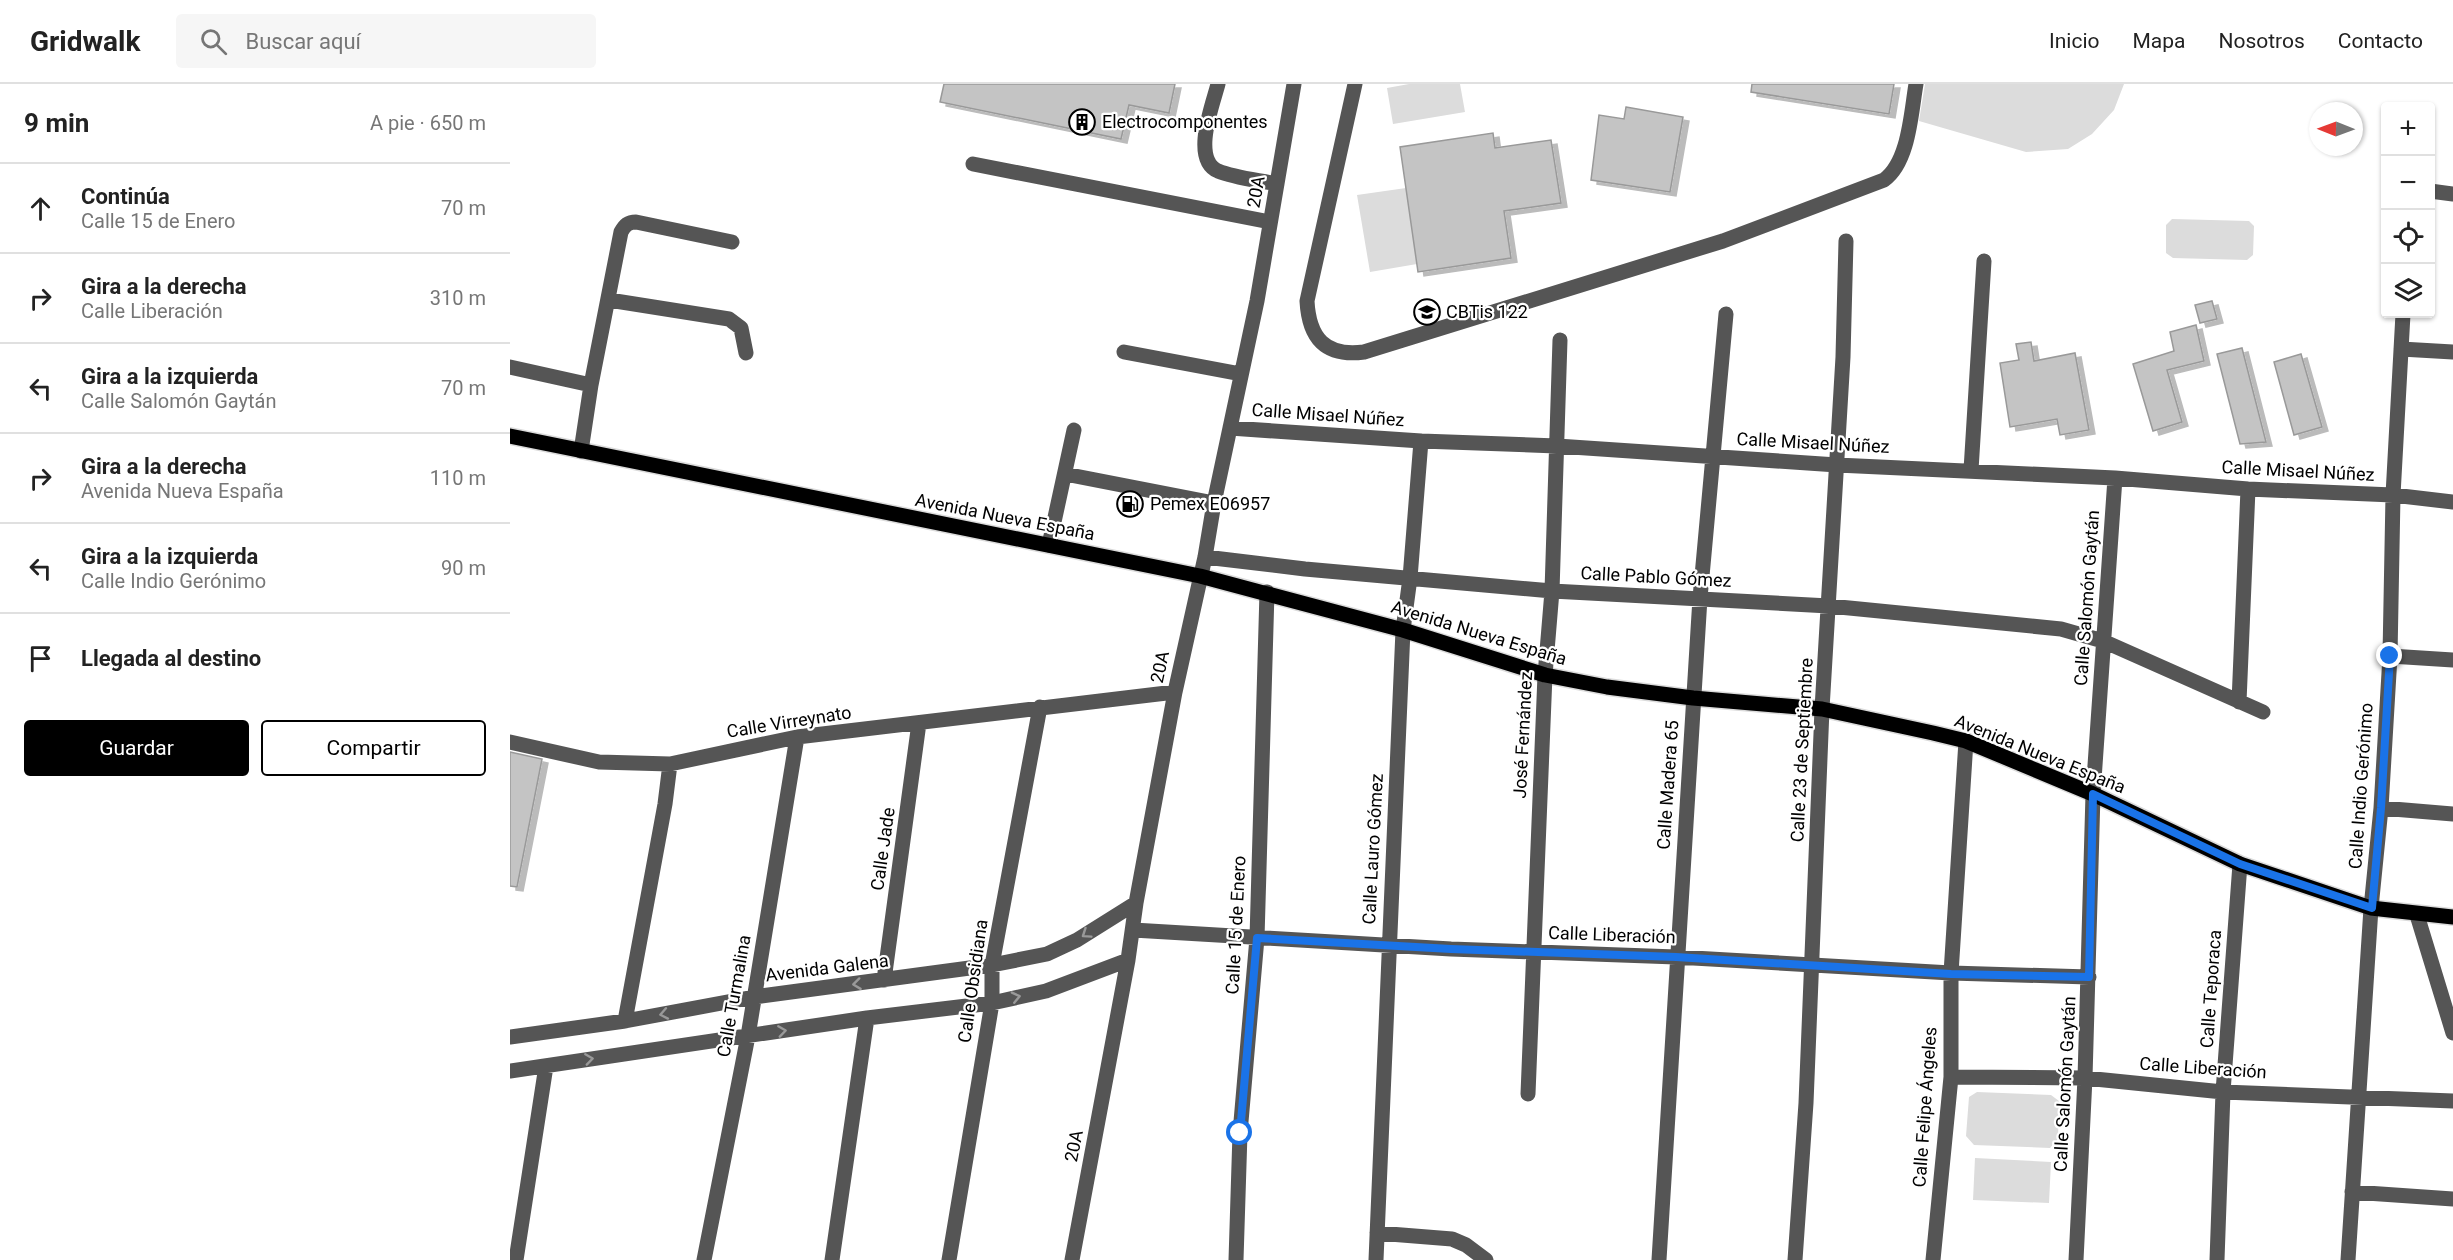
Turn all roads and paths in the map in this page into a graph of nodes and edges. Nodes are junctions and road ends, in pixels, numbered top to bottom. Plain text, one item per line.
1 (1218, 84) edge
2 (1294, 84) edge
3 (1355, 84) edge
4 (1916, 84) edge
5 (973, 164) dead end
6 (1277, 184) junction
7 (2435, 192) edge
8 (2453, 194) edge
9 (1270, 222) junction
10 (1846, 241) dead end
11 (732, 242) dead end
12 (1984, 261) dead end
13 (609, 300) junction
14 (1726, 314) dead end
15 (2403, 318) edge
16 (1560, 340) dead end
17 (2401, 349) junction
18 (1124, 352) dead end
19 (2453, 352) edge
20 (746, 353) dead end
21 (510, 367) edge
22 (1240, 374) junction
23 (591, 385) junction
24 (1230, 428) junction
25 (1074, 430) dead end
26 (510, 436) edge
27 (1421, 441) junction
28 (1557, 446) junction
29 (581, 451) junction
30 (1712, 458) junction
31 (1837, 465) junction
32 (1971, 470) junction
33 (1065, 474) junction
34 (2115, 478) junction
35 (2248, 489) junction
36 (2393, 495) junction
37 (2453, 502) edge
38 (1214, 503) junction
39 (1049, 545) junction
40 (1206, 557) junction
41 (1200, 576) junction
42 (1410, 578) junction
43 (1552, 591) junction
44 (1268, 592) junction
45 (1700, 598) junction
46 (1829, 606) junction
47 (1403, 630) junction
48 (2103, 641) junction
49 (2390, 656) junction
50 (2453, 660) edge
51 (1545, 675) junction
52 (1175, 692) junction
53 (1693, 698) junction
54 (2239, 702) junction
55 (1040, 707) junction
56 (1822, 709) junction
57 (2263, 712) dead end
58 (919, 723) junction
59 (797, 737) junction
60 (1966, 741) junction
61 (510, 742) edge
62 (670, 764) junction
63 (2093, 794) junction
64 (2381, 808) junction
65 (2453, 814) edge
66 (2240, 864) junction
67 (1136, 903) junction
68 (2372, 908) junction
69 (2417, 915) junction
70 (2453, 917) edge
71 (1133, 930) junction
72 (1257, 938) junction
73 (1388, 945) junction
74 (1534, 952) junction
75 (1676, 957) junction
76 (1128, 960) junction
77 (992, 965) junction
78 (1813, 966) junction
79 (1951, 974) junction
80 (2089, 977) junction
81 (884, 980) junction
82 (754, 997) junction
83 (992, 1003) junction
84 (867, 1018) junction
85 (625, 1021) junction
86 (2453, 1032) edge
87 (748, 1036) junction
88 (510, 1037) edge
89 (546, 1066) junction
90 (510, 1071) edge
91 (1951, 1077) junction
92 (2085, 1078) junction
93 (2223, 1092) junction
94 (1528, 1094) dead end
95 (2358, 1096) junction
96 (2452, 1097) edge
97 (2352, 1192) junction
98 (2453, 1199) edge
99 (1377, 1233) junction
100 (516, 1260) edge
101 (704, 1260) edge
102 (832, 1260) edge
103 (949, 1260) edge
104 (1072, 1260) edge
105 (1236, 1260) edge
106 (1376, 1260) edge
107 (1486, 1260) edge
108 (1659, 1260) edge
109 (1795, 1260) edge
110 (1933, 1260) edge
111 (2076, 1260) edge
112 (2217, 1260) edge
113 (2348, 1260) edge

1 - 6 street
2 - 6 street, 20A
3 - 4 street
5 - 9 street
6 - 9 street, 20A
7 - 8 street
9 - 22 street, 20A
10 - 31 street, Calle 23 de Septiembre
11 - 13 street
12 - 32 street
13 - 20 street
13 - 23 street
14 - 30 street, Calle Madera 65
15 - 17 street, Calle Indio Gerónimo
16 - 28 street, José Fernández
17 - 19 street
17 - 36 street, Calle Indio Gerónimo
18 - 22 street
21 - 23 street
22 - 24 street, 20A
23 - 29 street
24 - 27 street, Calle Misael Núñez
24 - 38 street, 20A
25 - 33 street
26 - 29 main road, Avenida Nueva España
27 - 28 street, Calle Misael Núñez
27 - 42 street, Calle Lauro Gómez
28 - 30 street, Calle Misael Núñez
28 - 43 street, José Fernández
29 - 39 main road, Avenida Nueva España
30 - 31 street, Calle Misael Núñez
30 - 45 street, Calle Madera 65
31 - 32 street, Calle Misael Núñez
31 - 46 street, Calle 23 de Septiembre
32 - 34 street, Calle Misael Núñez
33 - 38 street
33 - 39 street
34 - 35 street, Calle Misael Núñez
34 - 48 street, Calle Salomón Gaytán
35 - 36 street, Calle Misael Núñez
35 - 54 street
36 - 37 street, Calle Misael Núñez
36 - 49 street, Calle Indio Gerónimo
38 - 40 street, 20A
39 - 41 main road, Avenida Nueva España
40 - 41 street, 20A
40 - 42 street, Calle Pablo Gómez
41 - 44 main road, Avenida Nueva España
41 - 52 street, 20A
42 - 43 street, Calle Pablo Gómez
42 - 47 street, Calle Lauro Gómez
43 - 45 street, Calle Pablo Gómez
43 - 51 street, José Fernández
44 - 47 main road, Avenida Nueva España
44 - 72 street, Calle 15 de Enero
45 - 46 street, Calle Pablo Gómez
45 - 53 street, Calle Madera 65
46 - 48 street, Calle Pablo Gómez
46 - 56 street, Calle 23 de Septiembre
47 - 51 main road, Avenida Nueva España
47 - 73 street, Calle Lauro Gómez
48 - 54 street
48 - 63 street, Calle Salomón Gaytán
49 - 50 street
49 - 64 street, Calle Indio Gerónimo
51 - 53 main road, Avenida Nueva España
51 - 74 street, José Fernández
52 - 55 street, Calle Virreynato
52 - 67 street, 20A
53 - 56 main road, Avenida Nueva España
53 - 75 street, Calle Madera 65
54 - 57 street
55 - 58 street, Calle Virreynato
55 - 77 street, Calle Obsidiana
56 - 60 main road, Avenida Nueva España
56 - 78 street, Calle 23 de Septiembre
58 - 59 street, Calle Virreynato
58 - 81 street, Calle Jade
59 - 62 street, Calle Virreynato
59 - 82 street, Calle Turmalina
60 - 63 main road, Avenida Nueva España
60 - 79 street, Calle Felipe Ángeles
61 - 62 street, Calle Virreynato
62 - 85 street
63 - 66 main road, Avenida Nueva España
63 - 80 street, Calle Salomón Gaytán
64 - 65 street
64 - 68 street, Calle Indio Gerónimo
66 - 68 main road, Avenida Nueva España
66 - 93 street, Calle Teporaca
67 - 71 street, 20A
67 -> 77 street, Avenida Galena
68 - 69 main road, Avenida Nueva España
68 - 95 street, Calle Indio Gerónimo
69 - 70 main road, Avenida Nueva España
69 - 86 street
71 - 72 street, Calle Liberación
71 - 76 street, 20A
72 - 73 street, Calle Liberación
72 - 105 street, Calle 15 de Enero
73 - 74 street, Calle Liberación
73 - 99 street, Calle Lauro Gómez
74 - 75 street, Calle Liberación
74 - 94 street, José Fernández
75 - 78 street, Calle Liberación
75 - 108 street, Calle Madera 65
83 -> 76 street
76 - 104 street, 20A
77 - 81 street, Avenida Galena
77 - 83 street, Calle Obsidiana
78 - 79 street, Calle Liberación
78 - 109 street, Calle 23 de Septiembre
79 - 80 street, Calle Liberación
79 - 91 street, Calle Felipe Ángeles
80 - 92 street, Calle Salomón Gaytán
81 -> 82 street, Avenida Galena
82 -> 85 street, Avenida Galena
82 - 87 street, Calle Turmalina
83 - 84 street
83 - 103 street, Calle Obsidiana
87 -> 84 street
84 - 102 street
85 - 88 street, Avenida Galena
89 -> 87 street
87 - 101 street, Calle Turmalina
89 - 90 street
89 - 100 street
91 - 92 street, Calle Liberación
91 - 110 street, Calle Felipe Ángeles
92 - 93 street, Calle Liberación
92 - 111 street, Calle Salomón Gaytán
93 - 95 street, Calle Liberación
93 - 112 street, Calle Teporaca
95 - 96 street, Calle Liberación
95 - 97 street, Calle Indio Gerónimo
97 - 98 street
97 - 113 street, Calle Indio Gerónimo
99 - 106 street, Calle Lauro Gómez
99 - 107 street

